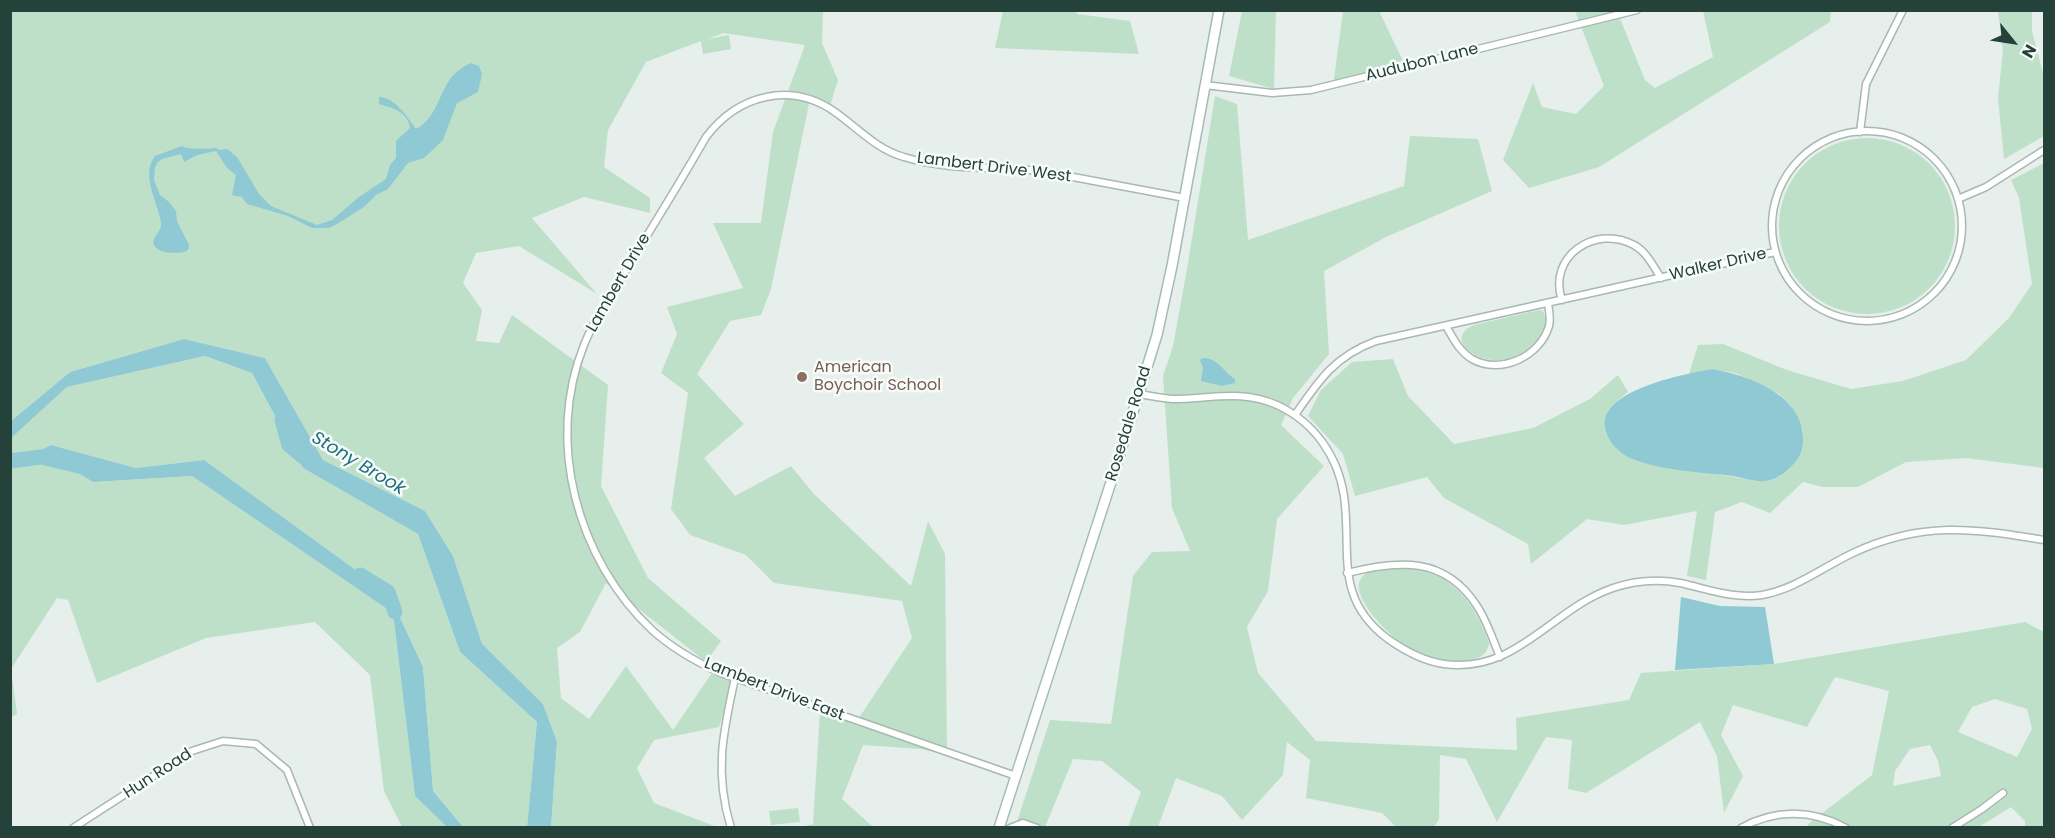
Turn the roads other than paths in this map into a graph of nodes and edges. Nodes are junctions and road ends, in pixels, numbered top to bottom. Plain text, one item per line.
1 (1219, 10) edge
2 (1637, 10) edge
3 (1903, 10) edge
4 (1205, 85) junction
5 (1860, 132) junction
6 (2044, 150) edge
7 (698, 151) joint
8 (1185, 198) junction
9 (1958, 199) junction
10 (1775, 252) junction
11 (1660, 278) junction
12 (1562, 300) junction
13 (1548, 303) junction
14 (1446, 326) junction
15 (1139, 394) junction
16 (1295, 415) junction
17 (567, 425) joint
18 (2044, 540) edge
19 (1347, 573) junction
20 (1500, 657) junction
21 (735, 678) junction
22 (1016, 776) junction
23 (2003, 793) dead end
24 (1004, 827) edge
25 (73, 828) edge
26 (310, 828) edge
27 (731, 828) edge
28 (1037, 828) edge
29 (1741, 828) edge
30 (1846, 828) edge
31 (1952, 828) edge

1 - 4 street, Rosedale Road
2 - 4 street, Audubon Lane
3 - 5 street
4 - 8 street, Rosedale Road
5 - 9 street
5 - 10 street
6 - 9 street
7 - 8 street, Lambert Drive West
7 - 17 street, Lambert Drive
8 - 15 street, Rosedale Road
9 - 10 street
10 - 11 street, Walker Drive
11 - 12 street, Walker Drive
11 - 12 street, Walker Drive
12 - 13 street, Walker Drive
13 - 14 street, Walker Drive
13 - 14 street
14 - 16 street, Walker Drive
15 - 16 street
15 - 22 street, Rosedale Road
16 - 19 street
17 - 21 street, Lambert Drive East
18 - 20 street
19 - 20 street
19 - 20 street
21 - 22 street, Lambert Drive East
21 - 27 street
22 - 24 street, Rosedale Road
23 - 31 street
24 - 28 street
25 - 26 street, Hun Road
29 - 30 street

